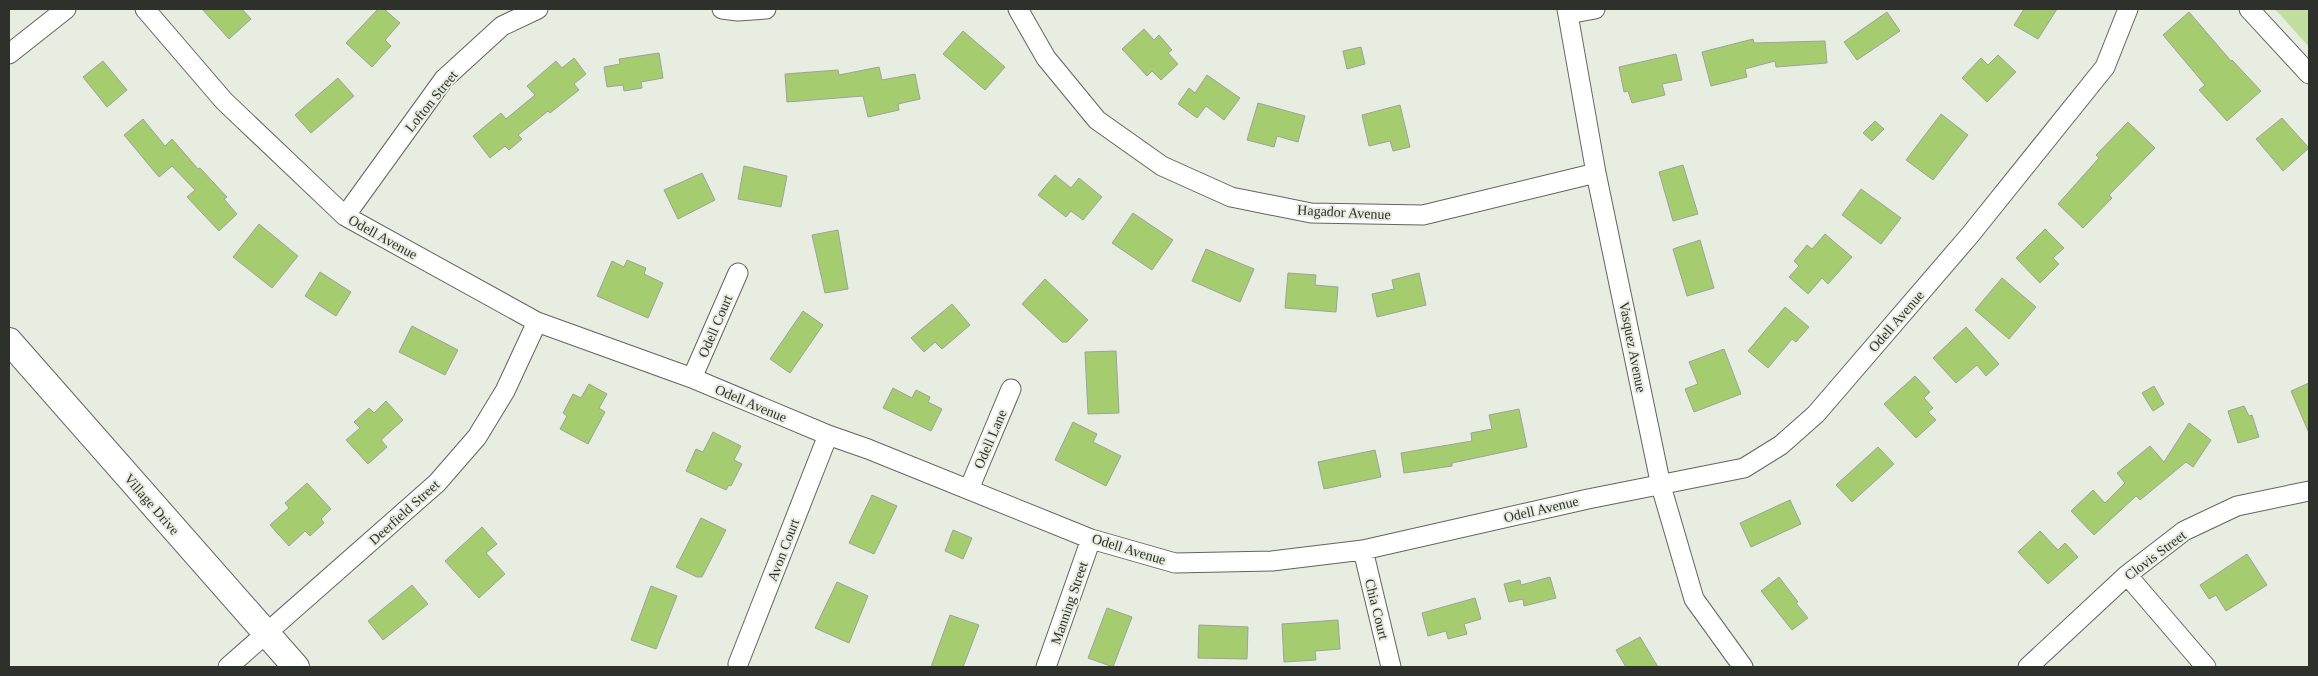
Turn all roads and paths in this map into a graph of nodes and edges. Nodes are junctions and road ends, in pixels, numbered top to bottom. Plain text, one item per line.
1 (66, 9) edge
2 (146, 9) edge
3 (538, 9) edge
4 (722, 9) edge
5 (766, 9) edge
6 (1018, 9) edge
7 (1595, 9) edge
8 (2128, 9) edge
9 (2249, 9) edge
10 (1568, 12) edge
11 (9, 54) edge
12 (2309, 74) edge
13 (1596, 173) junction
14 (345, 216) junction
15 (738, 273) dead end
16 (537, 322) junction
17 (9, 341) edge
18 (692, 378) junction
19 (1011, 389) dead end
20 (828, 436) junction
21 (1661, 486) junction
22 (969, 489) junction
23 (2309, 491) edge
24 (1091, 539) junction
25 (1363, 550) junction
26 (2127, 575) junction
27 (265, 634) junction
28 (738, 664) dead end
29 (228, 667) edge
30 (296, 667) edge
31 (1046, 667) edge
32 (1391, 667) edge
33 (1744, 667) edge
34 (2028, 667) edge
35 (2206, 667) edge

1 - 11 street
2 - 14 street, Odell Avenue
3 - 14 street, Lofton Street
4 - 5 street
6 - 13 street, Hagador Avenue
7 - 10 street
8 - 21 street, Odell Avenue
9 - 12 street
10 - 13 street, Vasquez Avenue
13 - 21 street, Vasquez Avenue
14 - 16 street, Odell Avenue
15 - 18 street, Odell Court
16 - 18 street, Odell Avenue
16 - 27 street, Deerfield Street
17 - 27 main road, Village Drive
18 - 20 street, Odell Avenue
19 - 22 street, Odell Lane
20 - 22 street, Odell Avenue
20 - 28 street, Avon Court
21 - 25 street, Odell Avenue
21 - 33 street, Vasquez Avenue
22 - 24 street, Odell Avenue
23 - 26 street, Clovis Street
24 - 25 street, Odell Avenue
24 - 31 street, Manning Street
25 - 32 street, Chia Court
26 - 34 street, Clovis Street
26 - 35 street
27 - 29 street, Deerfield Street
27 - 30 main road, Village Drive

